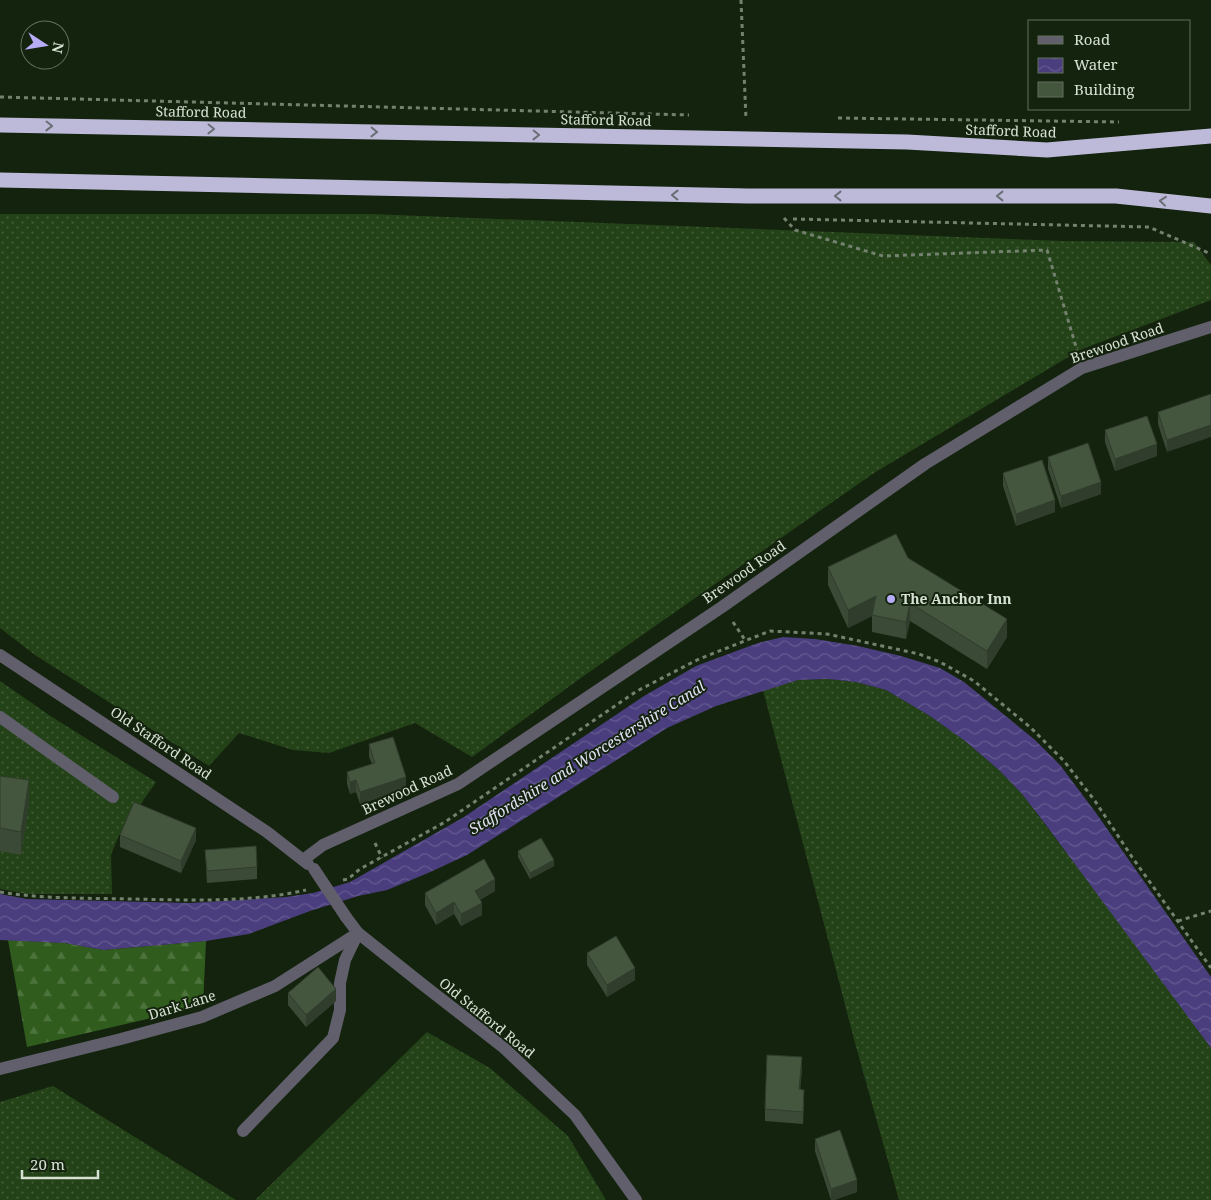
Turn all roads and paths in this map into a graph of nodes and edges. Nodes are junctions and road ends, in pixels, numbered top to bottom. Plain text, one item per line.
1 (741, 0) edge
2 (0, 97) edge
3 (697, 116) dead end
4 (736, 117) dead end
5 (746, 117) junction
6 (834, 118) dead end
7 (1119, 122) dead end
8 (0, 125) edge
9 (1211, 136) edge
10 (747, 140) junction
11 (0, 180) edge
12 (1211, 206) edge
13 (784, 218) dead end
14 (1211, 327) edge
15 (1082, 368) junction
16 (882, 646) dead end
17 (0, 655) edge
18 (0, 717) edge
19 (113, 797) dead end
20 (303, 860) junction
21 (1211, 911) edge
22 (1178, 921) junction
23 (358, 933) junction
24 (1211, 968) edge
25 (0, 1069) edge
26 (243, 1131) dead end
27 (636, 1200) edge

1 - 5 path
2 - 3 path
4 - 5 path
5 - 10 path
6 - 7 path
8 -> 10 highway, Stafford Road
9 - 10 highway, Stafford Road
12 -> 11 highway
13 - 15 path
14 - 15 street, Brewood Road
15 - 20 street, Brewood Road
16 - 22 path
17 - 20 street, Old Stafford Road
18 - 19 street
20 - 23 street, Old Stafford Road, bridge
21 - 22 path
22 - 24 path
23 - 25 street, Dark Lane
23 - 26 street
23 - 27 street, Old Stafford Road

